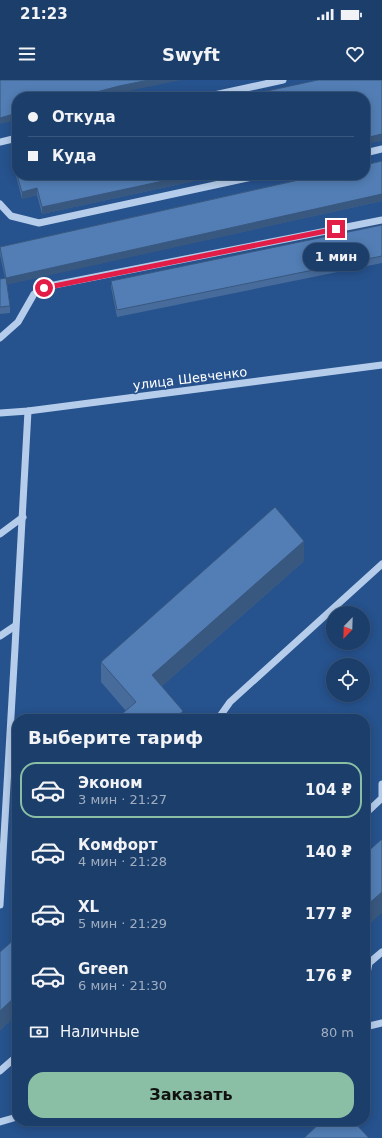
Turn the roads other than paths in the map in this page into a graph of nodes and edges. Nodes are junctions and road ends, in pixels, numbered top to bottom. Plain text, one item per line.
1 (283, 80) edge
2 (228, 92) edge
3 (12, 139) edge
4 (0, 142) edge
5 (382, 149) edge
6 (370, 151) edge
7 (238, 180) edge
8 (0, 204) edge
9 (382, 220) edge
10 (0, 338) edge
11 (382, 365) edge
12 (28, 411) junction
13 (0, 413) edge
14 (23, 517) junction
15 (0, 534) edge
16 (382, 564) edge
17 (16, 626) junction
18 (0, 636) edge
19 (222, 714) edge
20 (382, 784) edge
21 (370, 809) edge
22 (0, 905) edge
23 (382, 952) edge
24 (370, 962) edge
25 (382, 1023) edge
26 (370, 1026) edge
27 (12, 1060) edge
28 (0, 1071) edge
29 (12, 1118) edge
30 (0, 1122) edge

1 - 2 street
3 - 4 street
5 - 6 street
7 - 8 street
9 - 10 street
11 - 12 street, улица Шевченко
12 - 13 street, улица Шевченко
12 - 14 street
14 - 15 street
14 - 17 street
16 - 19 street
17 - 18 street
17 - 22 street
20 - 21 street
23 - 24 street
25 - 26 street
27 - 28 street
29 - 30 street

